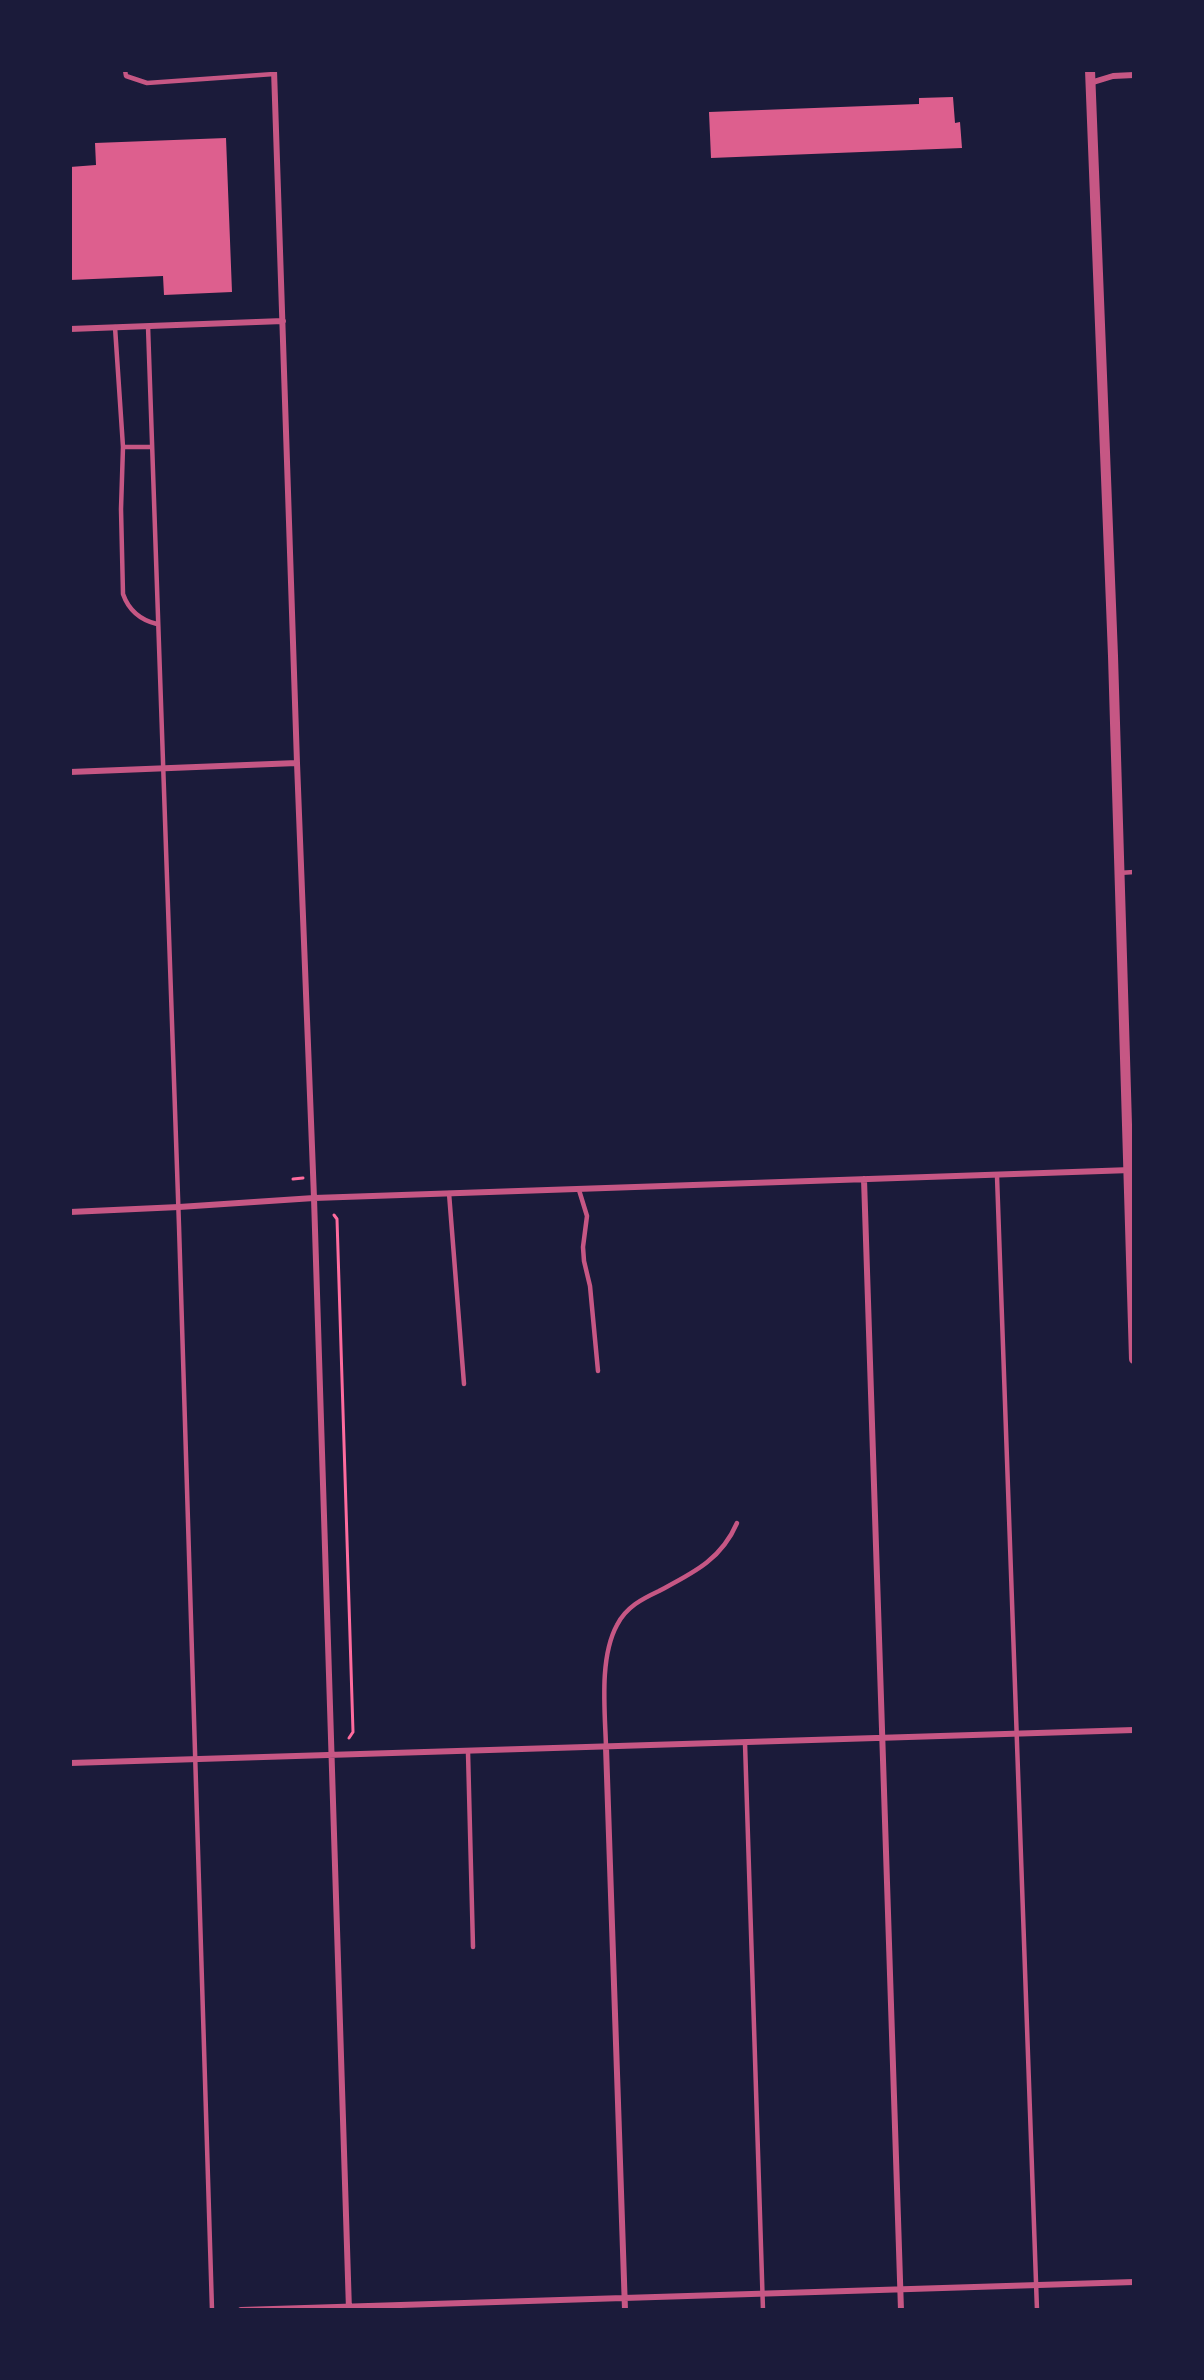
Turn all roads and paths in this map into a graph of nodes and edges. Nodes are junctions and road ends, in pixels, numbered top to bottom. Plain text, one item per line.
1 (125, 70) edge
2 (1090, 70) edge
3 (274, 72) edge
4 (1134, 75) edge
5 (1090, 83) junction
6 (283, 321) junction
7 (148, 326) junction
8 (115, 327) junction
9 (70, 329) edge
10 (123, 447) junction
11 (152, 447) junction
12 (157, 624) junction
13 (297, 763) junction
14 (162, 768) junction
15 (70, 772) edge
16 (1134, 872) edge
17 (1119, 873) junction
18 (1131, 1170) edge
19 (997, 1176) junction
20 (864, 1179) junction
21 (579, 1190) junction
22 (449, 1193) junction
23 (314, 1198) junction
24 (179, 1207) junction
25 (70, 1212) edge
26 (334, 1215) dead end
27 (1134, 1359) edge
28 (598, 1371) dead end
29 (464, 1384) dead end
30 (737, 1523) dead end
31 (1134, 1730) edge
32 (1018, 1734) junction
33 (349, 1738) dead end
34 (882, 1738) junction
35 (746, 1743) junction
36 (606, 1748) junction
37 (468, 1752) junction
38 (331, 1756) junction
39 (197, 1761) junction
40 (70, 1763) edge
41 (473, 1947) dead end
42 (1134, 2282) edge
43 (1036, 2285) junction
44 (900, 2289) junction
45 (762, 2293) junction
46 (624, 2298) junction
47 (489, 2306) edge
48 (349, 2307) edge
49 (212, 2310) edge
50 (241, 2310) edge
51 (625, 2310) edge
52 (763, 2310) edge
53 (901, 2310) edge
54 (1036, 2310) edge

1 - 3 lane
2 - 5 street
3 - 6 street
4 - 5 street
5 - 17 street
6 - 7 street
6 - 13 street
7 - 8 street
7 - 11 lane
8 - 9 street
8 - 10 lane
10 - 11 lane
10 - 12 lane
11 - 12 lane
12 - 14 lane
13 - 14 street
13 - 23 street
14 - 15 street
14 - 24 lane
16 - 17 lane
17 - 18 street
18 - 19 street
18 - 27 street
19 - 20 street
19 - 32 lane
20 - 21 street
20 - 34 street
21 - 22 street
21 - 28 lane
22 - 23 street
22 - 29 lane
23 - 24 street
23 - 38 street
24 - 25 street
24 - 39 lane
26 - 33 path
30 - 36 lane
31 - 32 street
32 - 34 street
32 - 43 lane
34 - 35 street
34 - 44 street
35 - 36 street
35 - 45 lane
36 - 37 street
36 - 46 street
37 - 38 street
37 - 41 lane
38 - 39 street
38 - 48 street
39 - 40 street
39 - 49 lane
42 - 43 street
43 - 44 street
43 - 54 lane
44 - 45 street
44 - 53 street
45 - 46 street
45 - 52 lane
46 - 47 street
46 - 51 street
47 - 48 street
48 - 50 street

